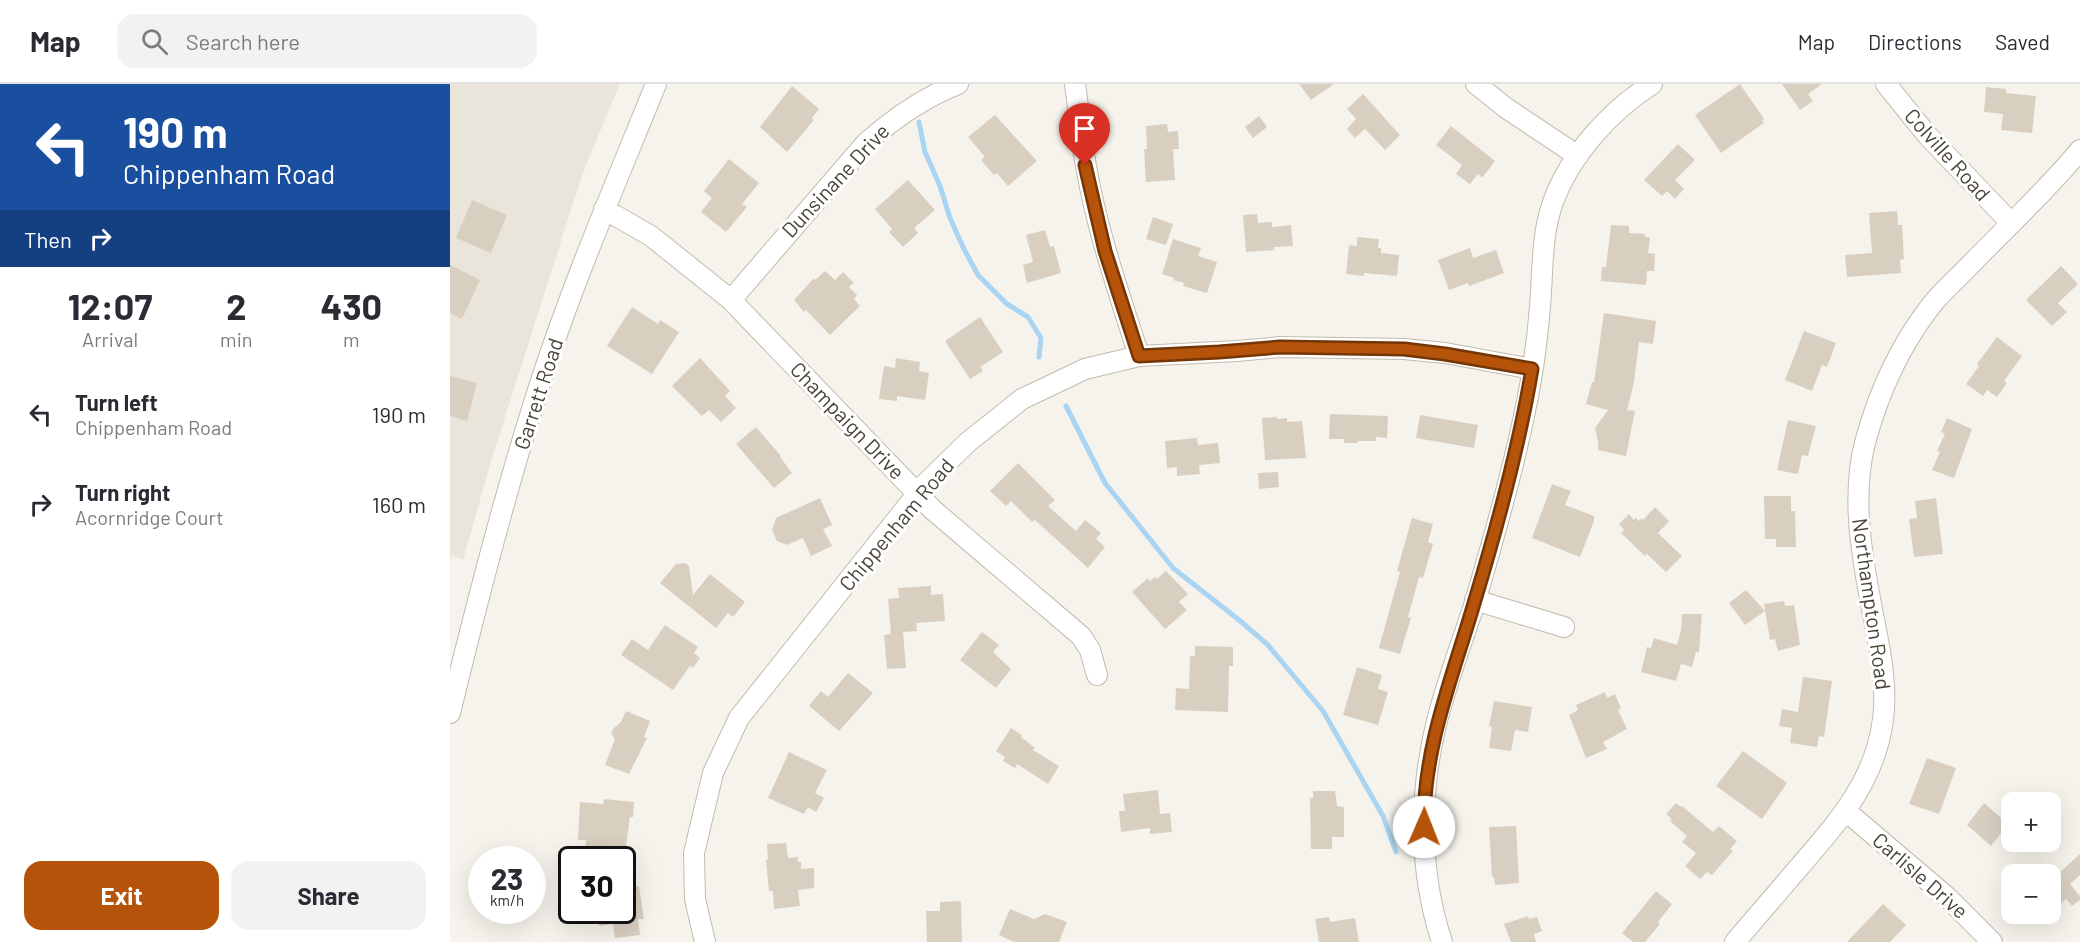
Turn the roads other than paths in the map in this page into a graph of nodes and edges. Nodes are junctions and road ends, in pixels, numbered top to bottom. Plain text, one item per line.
1 (656, 84) edge
2 (958, 84) edge
3 (1075, 84) edge
4 (1476, 84) edge
5 (1652, 84) edge
6 (1886, 84) edge
7 (2080, 150) edge
8 (1578, 156) junction
9 (604, 209) junction
10 (2011, 224) junction
11 (731, 300) junction
12 (1139, 356) junction
13 (1532, 369) junction
14 (917, 494) junction
15 (1475, 600) junction
16 (1564, 627) dead end
17 (458, 646) edge
18 (1097, 675) dead end
19 (450, 713) edge
20 (1846, 812) junction
21 (705, 942) edge
22 (1442, 942) edge
23 (1735, 942) edge
24 (1992, 942) edge

1 - 9 street, Garrett Road
2 - 11 street, Dunsinane Drive
3 - 12 street
4 - 8 street
5 - 8 street
6 - 10 street, Colville Road
7 - 10 street, Northampton Road
8 - 13 street
9 - 11 street, Champaign Drive
9 - 17 street, Garrett Road
10 - 20 street, Northampton Road
11 - 14 street, Champaign Drive
12 - 13 street, Chippenham Road
12 - 14 street, Chippenham Road
13 - 15 street
14 - 18 street, Champaign Drive
14 - 21 street, Chippenham Road
15 - 16 street
15 - 22 street
17 - 19 street, Garrett Road
20 - 23 street, Northampton Road
20 - 24 street, Carlisle Drive

